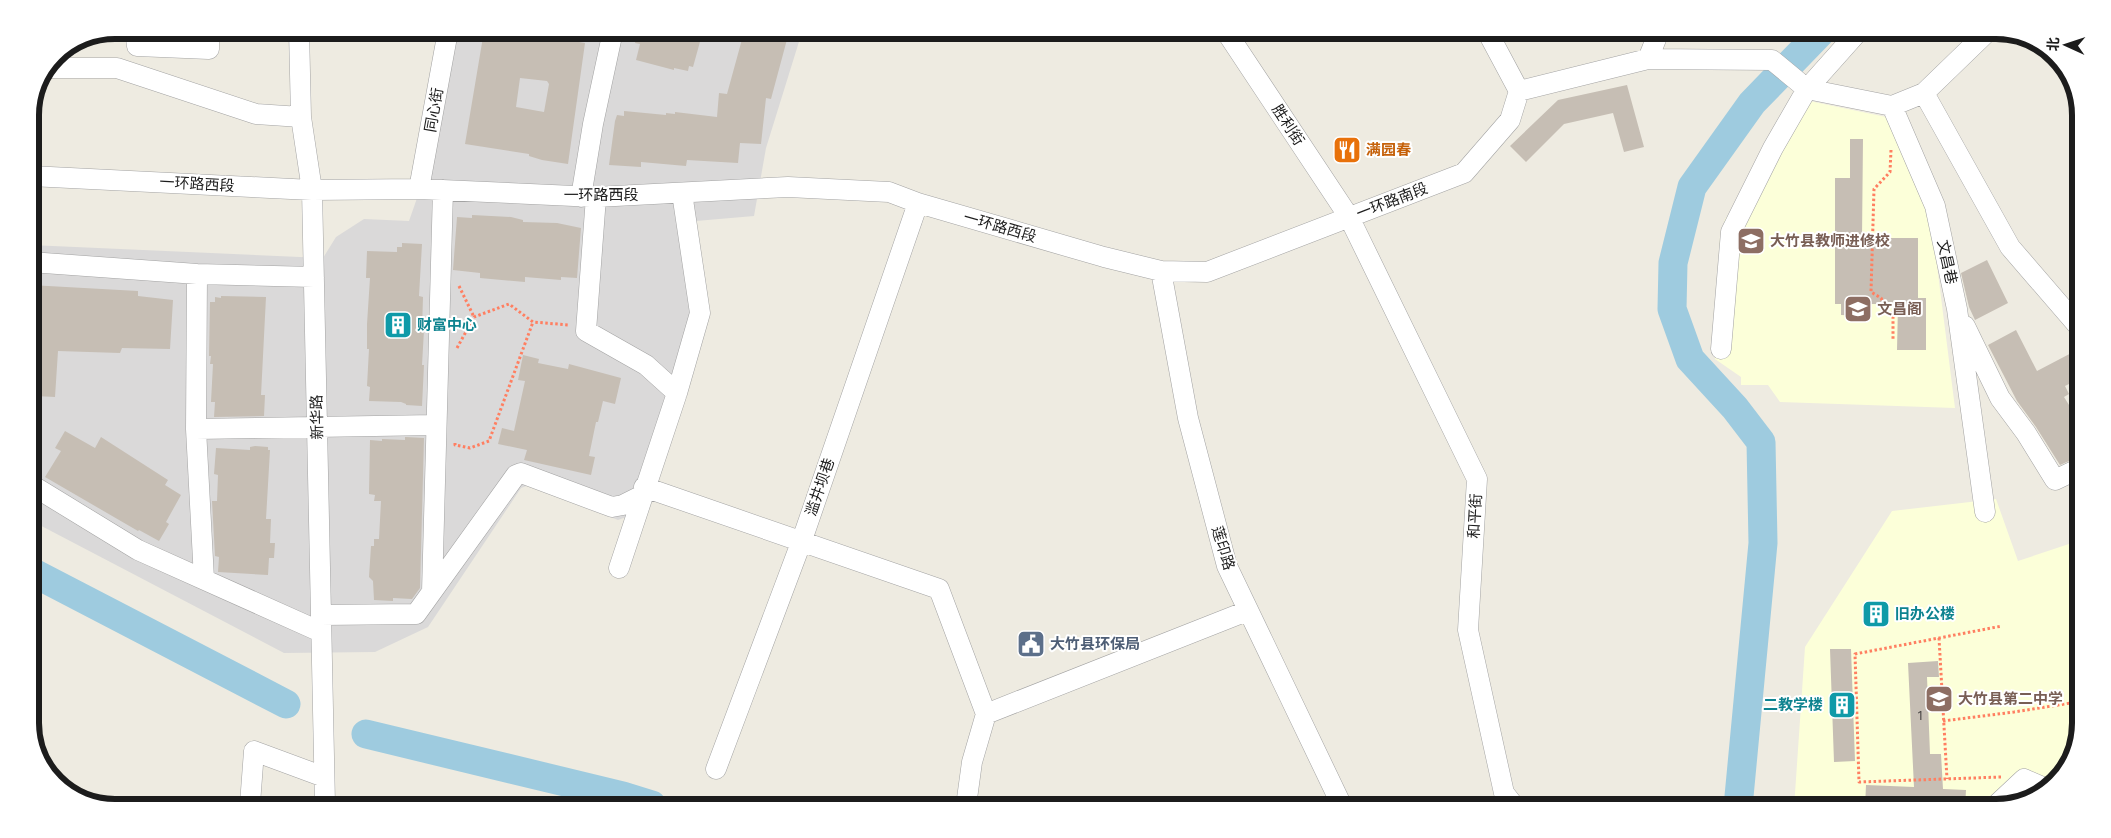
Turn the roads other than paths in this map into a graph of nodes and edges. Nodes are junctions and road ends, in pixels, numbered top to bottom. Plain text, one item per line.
1 (136, 39) edge
2 (209, 39) edge
3 (299, 39) edge
4 (447, 39) edge
5 (611, 39) edge
6 (1230, 39) edge
7 (1491, 39) edge
8 (1656, 39) edge
9 (1852, 39) edge
10 (1979, 39) edge
11 (1648, 59) junction
12 (56, 68) edge
13 (1807, 89) junction
14 (1519, 92) junction
15 (1924, 93) junction
16 (1892, 106) junction
17 (300, 116) junction
18 (39, 176) edge
19 (419, 189) junction
20 (312, 190) junction
21 (442, 190) junction
22 (682, 193) junction
23 (589, 197) junction
24 (918, 203) junction
25 (1349, 218) junction
26 (39, 263) edge
27 (1161, 271) junction
28 (197, 274) junction
29 (314, 277) junction
30 (1957, 309) junction
31 (2072, 319) edge
32 (1721, 349) dead end
33 (677, 393) junction
34 (435, 425) junction
35 (317, 426) junction
36 (196, 429) junction
37 (2072, 472) edge
38 (39, 480) edge
39 (39, 490) edge
40 (643, 492) junction
41 (1985, 512) dead end
42 (802, 540) junction
43 (619, 568) dead end
44 (204, 575) junction
45 (432, 592) junction
46 (1247, 611) junction
47 (321, 623) junction
48 (986, 714) junction
49 (716, 769) dead end
50 (324, 777) junction
51 (2039, 785) edge
52 (250, 799) edge
53 (325, 799) edge
54 (967, 799) edge
55 (1339, 799) edge
56 (1508, 799) edge
57 (2003, 799) edge

1 - 2 street
3 - 17 street, 新华路
4 - 19 street, 同心街
5 - 23 street
6 - 25 street, 胜利街
7 - 14 street
8 - 11 street
9 - 13 street
10 - 15 street
11 - 13 street
11 - 14 street
12 - 17 street
13 - 16 street
13 - 32 street
14 - 25 street, 一环路南段
15 - 16 street
15 - 31 street
16 - 30 street, 文昌巷
17 - 20 street, 新华路
18 - 20 street, 一环路西段
19 - 20 street, 一环路西段
19 - 21 street, 一环路西段
20 - 29 street, 新华路
21 - 23 street, 一环路西段
21 - 34 street
22 - 23 street, 一环路西段
22 - 24 street, 一环路西段
22 - 33 street
23 - 33 street
24 - 27 street, 一环路西段
24 - 42 street, 滥井坝巷
25 - 27 street, 一环路南段
25 - 56 street, 和平街
26 - 28 street
27 - 46 street, 莲印路
28 - 29 street
28 - 36 street
29 - 35 street, 新华路
30 - 37 street
30 - 41 street, 文昌巷
33 - 40 street
34 - 35 street
34 - 45 street
35 - 36 street
35 - 47 street, 新华路
36 - 44 street
38 - 44 street
39 - 44 street
40 - 42 street
40 - 43 street
40 - 45 street
42 - 48 street
42 - 49 street, 滥井坝巷
44 - 47 street
45 - 47 street
46 - 48 street
46 - 55 street, 莲印路
47 - 50 street, 新华路
48 - 54 street
50 - 52 street
50 - 53 street, 新华路
51 - 57 street

